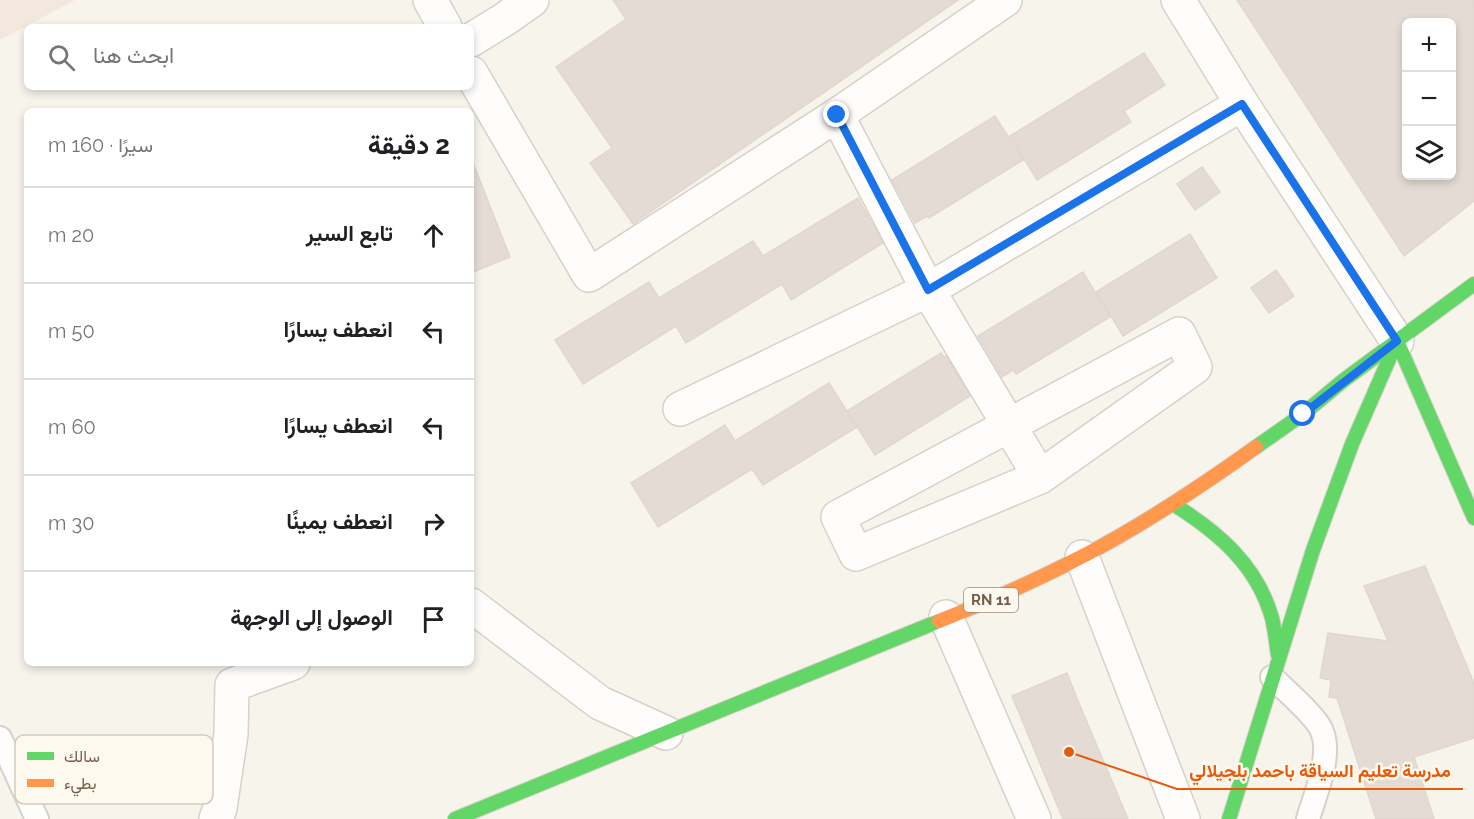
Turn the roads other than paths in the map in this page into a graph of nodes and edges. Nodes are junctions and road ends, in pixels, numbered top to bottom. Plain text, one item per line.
1 (430, 0) edge
2 (531, 0) edge
3 (1005, 0) edge
4 (1178, 0) edge
5 (500, 10) edge
6 (443, 24) edge
7 (474, 37) edge
8 (474, 78) edge
9 (1242, 104) junction
10 (837, 115) junction
11 (1474, 284) edge
12 (928, 290) junction
13 (1397, 341) junction
14 (680, 409) dead end
15 (1010, 425) junction
16 (1040, 477) junction
17 (1173, 504) junction
18 (1474, 518) edge
19 (1082, 557) junction
20 (474, 607) edge
21 (946, 617) junction
22 (276, 666) edge
23 (1275, 667) junction
24 (231, 674) edge
25 (666, 733) junction
26 (0, 738) edge
27 (15, 771) edge
28 (30, 804) edge
29 (37, 819) edge
30 (216, 819) edge
31 (455, 819) edge
32 (1034, 819) edge
33 (1183, 819) edge
34 (1229, 819) edge
35 (1308, 819) edge

1 - 6 street
2 - 5 street
3 - 10 street
4 - 9 street
5 - 7 street
8 - 10 street
9 - 12 street
9 - 13 street
10 - 12 street
11 - 13 main road, RN 11
12 - 14 street
12 - 15 street
13 - 17 main road, RN 11
13 - 18 main road
13 - 23 main road
15 - 16 street
15 - 16 street
15 - 16 street
17 - 19 main road, RN 11
17 - 23 main road
19 - 21 main road, RN 11
19 - 33 street
20 - 25 street
21 - 25 main road, RN 11
21 - 32 street
22 - 24 street
23 - 34 main road
23 - 35 lane
24 - 30 street
25 - 31 main road, RN 11
26 - 27 lane
28 - 29 lane

